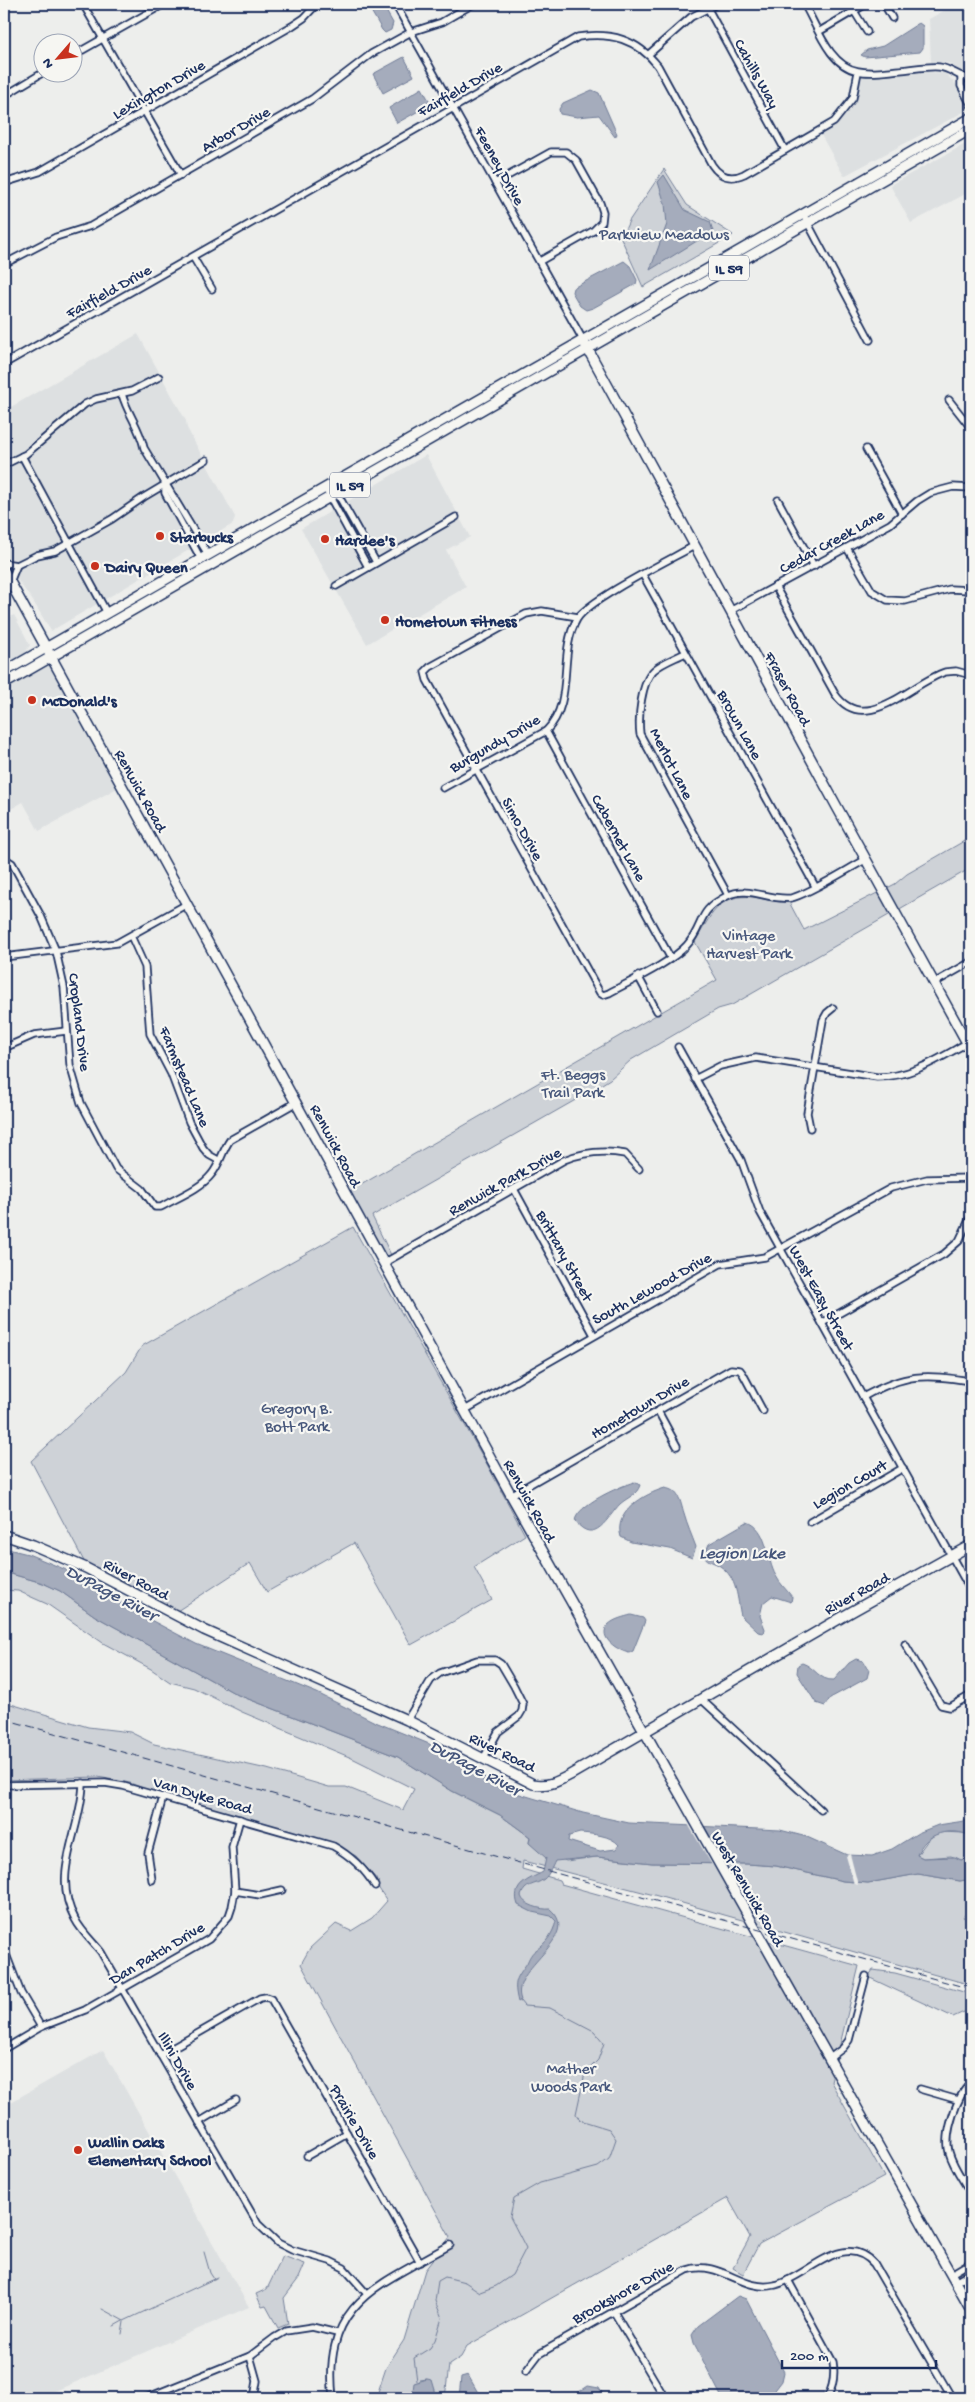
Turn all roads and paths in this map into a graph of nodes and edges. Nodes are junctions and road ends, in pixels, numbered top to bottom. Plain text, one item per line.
1 (83, 4) edge
2 (164, 4) edge
3 (317, 4) edge
4 (395, 4) edge
5 (473, 4) edge
6 (717, 4) edge
7 (804, 4) edge
8 (866, 4) edge
9 (884, 4) edge
10 (708, 9) junction
11 (854, 11) junction
12 (892, 18) dead end
13 (820, 31) junction
14 (411, 32) junction
15 (867, 32) dead end
16 (103, 39) junction
17 (82, 51) edge
18 (649, 54) junction
19 (858, 72) junction
20 (961, 76) junction
21 (32, 79) edge
22 (971, 83) edge
23 (4, 96) edge
24 (971, 105) edge
25 (453, 108) junction
26 (145, 112) junction
27 (971, 118) edge
28 (971, 129) edge
29 (785, 150) junction
30 (181, 175) junction
31 (4, 183) edge
32 (495, 183) junction
33 (803, 214) junction
34 (808, 223) junction
35 (193, 257) junction
36 (540, 261) junction
37 (4, 264) edge
38 (212, 289) dead end
39 (583, 340) junction
40 (870, 340) dead end
41 (588, 349) junction
42 (4, 364) edge
43 (160, 377) dead end
44 (122, 394) junction
45 (949, 400) dead end
46 (971, 428) edge
47 (866, 449) dead end
48 (22, 456) junction
49 (206, 460) dead end
50 (4, 465) edge
51 (165, 485) junction
52 (328, 486) junction
53 (971, 488) edge
54 (333, 495) junction
55 (778, 500) dead end
56 (902, 514) junction
57 (456, 517) dead end
58 (70, 543) junction
59 (694, 546) junction
60 (847, 548) junction
61 (205, 557) junction
62 (376, 562) junction
63 (4, 564) edge
64 (17, 565) junction
65 (210, 566) junction
66 (814, 566) junction
67 (368, 567) junction
68 (4, 571) edge
69 (643, 575) junction
70 (10, 582) junction
71 (336, 586) dead end
72 (775, 586) junction
73 (971, 590) edge
74 (730, 611) junction
75 (107, 613) junction
76 (578, 617) junction
77 (46, 648) junction
78 (685, 653) junction
79 (51, 657) junction
80 (4, 672) edge
81 (971, 675) edge
82 (4, 684) edge
83 (546, 731) junction
84 (476, 769) junction
85 (443, 788) dead end
86 (5, 858) edge
87 (865, 860) junction
88 (815, 886) junction
89 (728, 895) junction
90 (187, 904) junction
91 (132, 936) junction
92 (56, 951) junction
93 (4, 957) edge
94 (670, 958) junction
95 (971, 962) edge
96 (638, 976) junction
97 (934, 982) junction
98 (833, 1008) dead end
99 (658, 1011) dead end
100 (66, 1031) junction
101 (969, 1046) edge
102 (678, 1047) dead end
103 (4, 1048) edge
104 (815, 1067) junction
105 (696, 1079) junction
106 (297, 1102) junction
107 (810, 1128) dead end
108 (218, 1160) junction
109 (639, 1169) dead end
110 (971, 1178) edge
111 (514, 1189) junction
112 (971, 1216) edge
113 (781, 1248) junction
114 (384, 1263) junction
115 (822, 1323) junction
116 (594, 1335) junction
117 (971, 1381) edge
118 (863, 1397) junction
119 (465, 1410) junction
120 (658, 1411) junction
121 (763, 1411) dead end
122 (677, 1446) dead end
123 (903, 1468) junction
124 (511, 1495) junction
125 (810, 1522) dead end
126 (4, 1535) edge
127 (971, 1545) edge
128 (951, 1556) junction
129 (971, 1591) edge
130 (905, 1644) dead end
131 (971, 1695) edge
132 (701, 1699) junction
133 (406, 1720) junction
134 (644, 1732) junction
135 (483, 1759) junction
136 (83, 1783) junction
137 (4, 1785) edge
138 (163, 1797) junction
139 (821, 1810) dead end
140 (240, 1819) junction
141 (152, 1880) dead end
142 (375, 1886) dead end
143 (282, 1890) dead end
144 (235, 1892) junction
145 (4, 1949) edge
146 (866, 1976) dead end
147 (122, 1989) junction
148 (41, 2027) junction
149 (4, 2048) edge
150 (160, 2055) junction
151 (830, 2058) junction
152 (971, 2083) edge
153 (920, 2089) dead end
154 (236, 2100) dead end
155 (958, 2100) junction
156 (198, 2122) junction
157 (347, 2133) junction
158 (307, 2156) dead end
159 (971, 2194) edge
160 (450, 2245) dead end
161 (420, 2262) junction
162 (971, 2262) edge
163 (971, 2273) edge
164 (953, 2278) junction
165 (788, 2280) junction
166 (367, 2294) junction
167 (971, 2310) edge
168 (614, 2312) junction
169 (337, 2333) junction
170 (250, 2356) junction
171 (526, 2371) dead end
172 (146, 2398) edge
173 (254, 2398) edge
174 (333, 2398) edge
175 (665, 2398) edge
176 (827, 2398) edge
177 (952, 2398) edge

1 - 16 street
2 - 16 street
3 - 26 street, Lexington Drive
4 - 14 street, Feeney Drive
5 - 14 street, Arbor Drive
6 - 10 street
7 - 13 street
8 - 11 street
9 - 12 street
10 - 18 street
10 - 29 street, Cahills Way
11 - 13 street
11 - 15 street
13 - 19 street
14 - 25 street, Feeney Drive
14 - 30 street, Arbor Drive
16 - 17 street
16 - 26 street
18 - 25 street, Fairfield Drive
18 - 29 street, Fairfield Drive
19 - 20 street
19 - 29 street, Fairfield Drive
20 - 22 street
20 - 24 street
21 - 23 street
25 - 32 street, Feeney Drive
25 - 35 street, Fairfield Drive
26 - 30 street
26 - 31 street, Lexington Drive
27 - 33 street, IL 59
28 - 34 street, IL 59
30 - 37 street, Arbor Drive
32 - 36 street, Feeney Drive
32 - 36 street
33 - 34 street
33 - 39 street, IL 59
34 - 40 street
34 - 41 street, IL 59
35 - 38 street
35 - 42 street, Fairfield Drive
36 - 39 street, Feeney Drive
39 - 41 street, Fraser Road
39 - 52 street, IL 59
41 - 54 street, IL 59
41 - 59 street, Fraser Road
43 - 44 street
44 - 48 street
44 - 51 street
45 - 46 street
47 - 56 street
48 - 50 street
48 - 58 street
49 - 51 street
51 - 58 street
51 - 61 street
52 - 54 street
52 - 61 street, IL 59
53 - 56 street, Cedar Creek Lane
54 - 62 street
54 - 65 street, IL 59
54 - 67 street
55 - 66 street
56 - 60 street, Cedar Creek Lane
57 - 62 street
58 - 64 street
58 - 75 street
59 - 69 street
59 - 74 street, Fraser Road
60 - 66 street, Cedar Creek Lane
60 - 73 street
61 - 65 street
61 - 75 street, IL 59
62 - 67 street
63 - 64 street
64 - 70 street
65 - 79 street, IL 59
66 - 72 street, Cedar Creek Lane
67 - 71 street
68 - 70 street, Renwick Road
69 - 76 street
69 - 78 street, Brown Lane
70 - 77 street, Renwick Road
72 - 74 street, Cedar Creek Lane
72 - 81 street
74 - 87 street, Fraser Road
75 - 77 street, IL 59
76 - 83 street, Burgundy Drive
76 - 84 street, Simo Drive
77 - 79 street, Renwick Road
77 - 80 street, IL 59
78 - 88 street, Brown Lane
78 - 89 street, Merlot Lane
79 - 82 street, IL 59
79 - 90 street, Renwick Road
83 - 84 street, Burgundy Drive
83 - 94 street, Cabernet Lane
84 - 85 street, Burgundy Drive
84 - 96 street, Simo Drive
86 - 92 street, Cropland Drive
87 - 88 street
87 - 97 street, Fraser Road
88 - 89 street
89 - 94 street
90 - 91 street
90 - 106 street, Renwick Road
91 - 92 street
91 - 108 street, Farmstead Lane
92 - 93 street
92 - 100 street, Cropland Drive
94 - 96 street
95 - 97 street
96 - 99 street
97 - 101 street, Fraser Road
98 - 104 street
100 - 103 street
100 - 108 street, Cropland Drive
101 - 104 street
102 - 105 street, West Easy Street
104 - 105 street
104 - 107 street
105 - 113 street, West Easy Street
106 - 108 street
106 - 114 street, Renwick Road
109 - 111 street, Renwick Park Drive
110 - 113 street, South Lewood Drive
111 - 114 street, Renwick Park Drive
111 - 116 street, Brittany Street
112 - 115 street
113 - 115 street, West Easy Street
113 - 116 street, South Lewood Drive
114 - 119 street, Renwick Road
115 - 118 street, West Easy Street
116 - 119 street, South Lewood Drive
117 - 118 street
118 - 123 street, West Easy Street
119 - 124 street, Renwick Road
120 - 121 street, Hometown Drive
120 - 122 street
120 - 124 street, Hometown Drive
123 - 125 street, Legion Court
123 - 128 street, West Easy Street
124 - 134 street, Renwick Road
126 - 133 street, River Road
127 - 128 street, River Road
128 - 129 street, West Easy Street
128 - 132 street, River Road
130 - 131 street
132 - 134 street, River Road
132 - 139 street
133 - 135 street, River Road
133 - 135 street
134 - 135 street, River Road
134 - 151 street, West Renwick Road
136 - 137 street, Van Dyke Road
136 - 138 street, Van Dyke Road
136 - 147 street, Illini Drive
138 - 140 street, Van Dyke Road
138 - 141 street
140 - 142 street, Van Dyke Road
140 - 144 street, Dan Patch Drive
143 - 144 street
144 - 147 street, Dan Patch Drive
145 - 148 street
146 - 151 street
147 - 148 street, Dan Patch Drive
147 - 150 street, Illini Drive
148 - 149 street, Dan Patch Drive
150 - 156 street, Illini Drive
150 - 157 street, Prairie Drive
151 - 164 street, West Renwick Road
152 - 155 street
153 - 155 street
154 - 156 street
155 - 159 street
156 - 166 street, Illini Drive
157 - 158 street
157 - 161 street, Prairie Drive
160 - 161 street
161 - 166 street
162 - 164 street
163 - 164 street
164 - 167 street, West Renwick Road
165 - 168 street, Brookshore Drive
165 - 176 street
165 - 177 street, Brookshore Drive
166 - 169 street
168 - 171 street, Brookshore Drive
168 - 175 street
169 - 170 street
169 - 174 street
170 - 172 street
170 - 173 street

